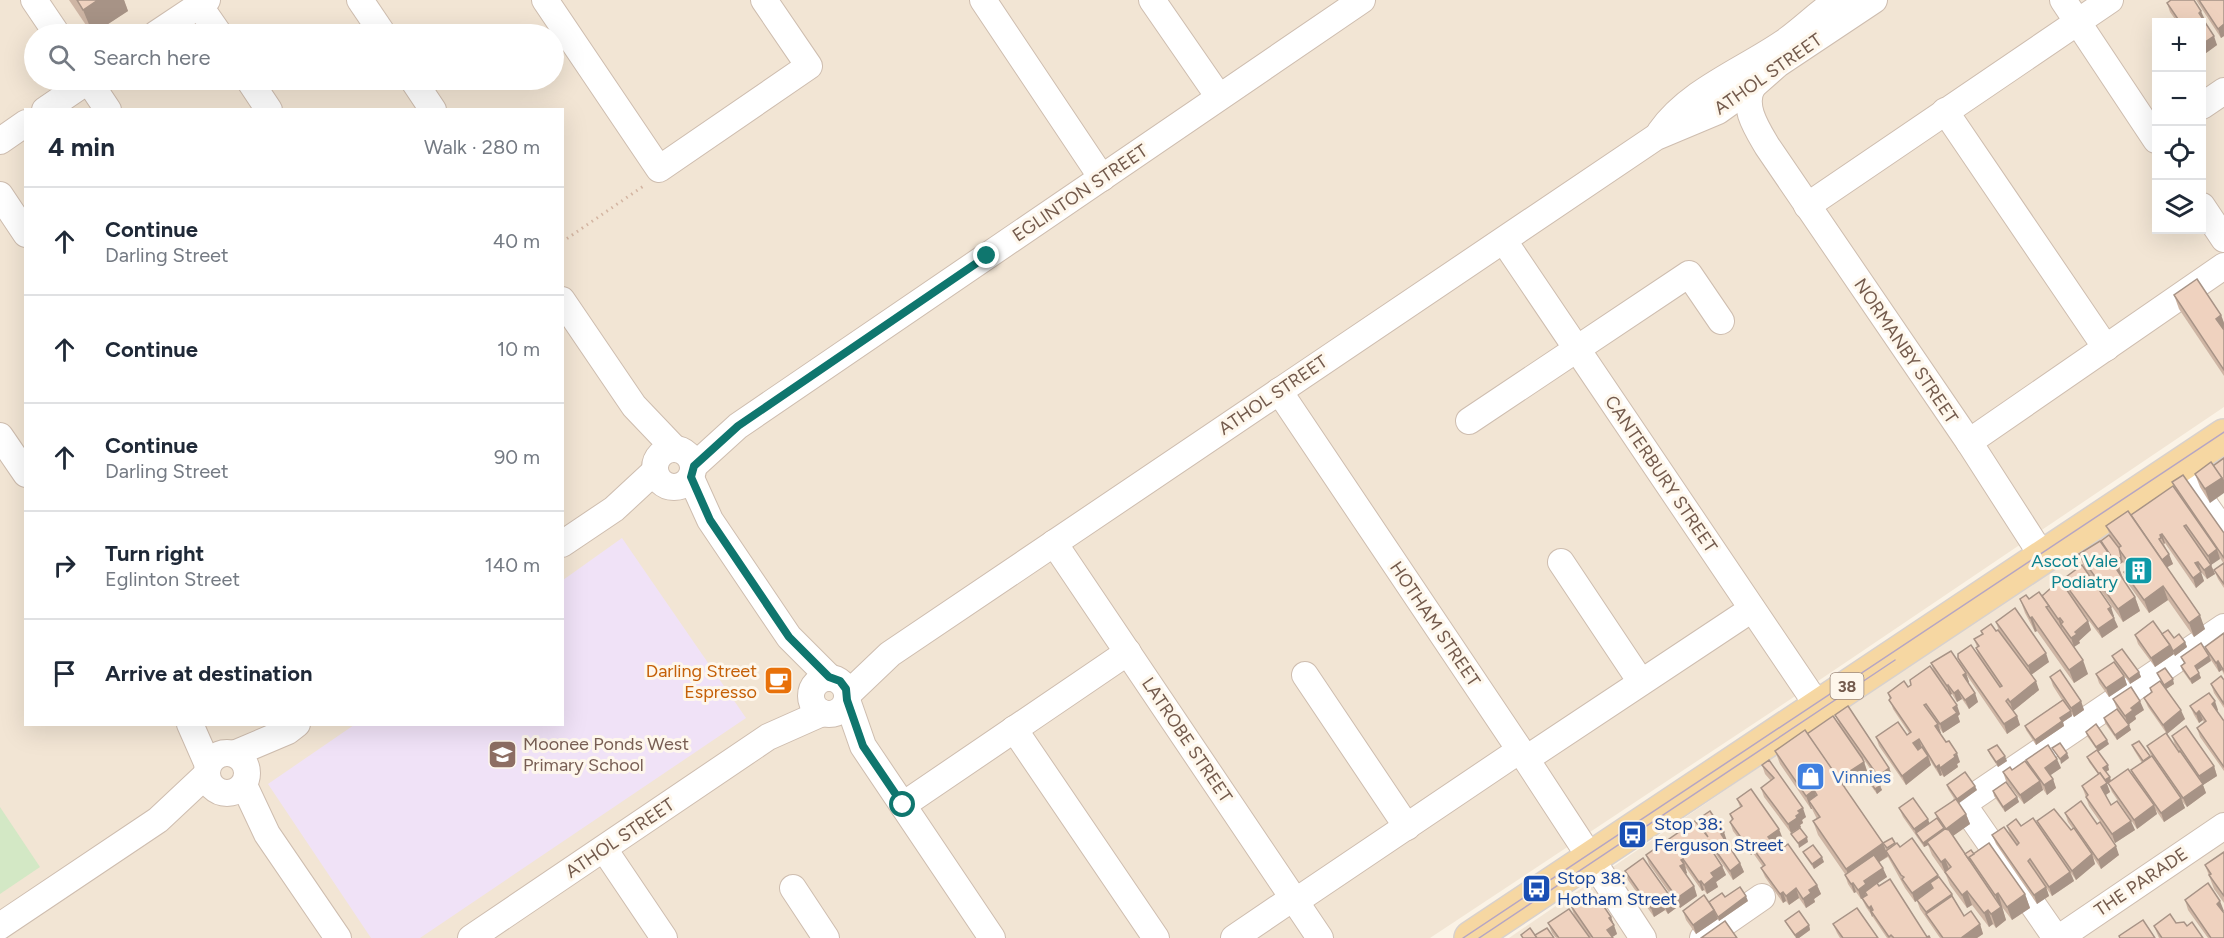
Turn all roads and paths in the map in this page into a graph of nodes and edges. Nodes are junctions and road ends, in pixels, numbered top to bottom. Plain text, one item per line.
1 (34, 0) edge
2 (360, 0) edge
3 (545, 0) edge
4 (764, 0) edge
5 (983, 0) edge
6 (1152, 0) edge
7 (1362, 0) edge
8 (1874, 0) edge
9 (2063, 0) edge
10 (2110, 0) edge
11 (203, 2) edge
12 (1844, 7) edge
13 (1331, 9) edge
14 (1821, 9) edge
15 (2078, 22) junction
16 (50, 24) edge
17 (171, 24) edge
18 (214, 24) edge
19 (376, 24) edge
20 (561, 24) edge
21 (564, 28) edge
22 (1743, 89) junction
23 (74, 90) edge
24 (95, 90) edge
25 (256, 90) edge
26 (420, 90) edge
27 (2224, 91) edge
28 (1219, 97) junction
29 (2206, 103) edge
30 (1715, 107) junction
31 (48, 108) edge
32 (107, 108) edge
33 (268, 108) edge
34 (432, 108) edge
35 (1945, 111) junction
36 (24, 124) edge
37 (2152, 132) edge
38 (0, 141) edge
39 (1767, 146) junction
40 (659, 169) junction
41 (1102, 178) junction
42 (0, 195) edge
43 (1808, 206) junction
44 (2206, 212) edge
45 (24, 231) edge
46 (2224, 239) edge
47 (564, 241) edge
48 (1504, 241) junction
49 (2224, 266) edge
50 (564, 303) edge
51 (1721, 321) dead end
52 (2106, 348) junction
53 (1577, 350) junction
54 (1279, 391) junction
55 (1469, 421) dead end
56 (0, 436) edge
57 (2224, 436) edge
58 (1969, 442) junction
59 (2178, 466) junction
60 (674, 468) junction
61 (24, 471) edge
62 (2224, 532) edge
63 (564, 542) edge
64 (1054, 543) junction
65 (2043, 556) junction
66 (1561, 562) dead end
67 (1752, 609) junction
68 (2224, 627) edge
69 (1128, 652) junction
70 (1305, 675) dead end
71 (1641, 682) junction
72 (828, 695) junction
73 (1818, 706) junction
74 (191, 726) edge
75 (197, 726) edge
76 (292, 728) edge
77 (1014, 729) junction
78 (1523, 754) junction
79 (226, 774) junction
80 (903, 805) junction
81 (2224, 826) edge
82 (1407, 827) junction
83 (604, 849) junction
84 (1590, 858) junction
85 (794, 888) dead end
86 (1762, 897) dead end
87 (1294, 900) junction
88 (0, 926) edge
89 (338, 938) edge
90 (471, 938) edge
91 (664, 938) edge
92 (826, 938) edge
93 (992, 938) edge
94 (1156, 938) edge
95 (1234, 938) edge
96 (1320, 938) edge
97 (1471, 938) edge
98 (1643, 938) edge
99 (1703, 938) edge
100 (2057, 938) edge

1 - 16 street
2 - 19 street
3 - 20 street
4 - 40 street
5 - 41 street
6 - 28 street
7 - 13 street, EGLINTON STREET
8 - 12 street, ATHOL STREET
9 - 15 street
10 - 15 street
11 - 17 street
11 - 18 street
12 - 14 street, ATHOL STREET
12 - 22 street, ATHOL STREET
13 - 28 street, EGLINTON STREET
14 - 22 street, ATHOL STREET
15 - 35 street
15 - 37 street
21 - 40 street
22 - 30 street, ATHOL STREET
22 - 39 street, NORMANBY STREET
23 - 31 street
24 - 32 street
25 - 33 street
26 - 34 street
27 - 29 street
28 - 41 street, EGLINTON STREET
30 - 39 street, NORMANBY STREET
30 - 48 street, ATHOL STREET
35 - 43 street
35 - 52 street
36 - 38 street
39 - 43 street, NORMANBY STREET
40 - 47 path
41 - 60 street, EGLINTON STREET
42 - 45 street
43 - 58 street, NORMANBY STREET
44 - 46 street
48 - 53 street, CANTERBURY STREET
48 - 54 street, ATHOL STREET
49 - 52 street
50 - 60 street
51 - 53 street
52 - 58 street
53 - 55 street
53 - 67 street, CANTERBURY STREET
54 - 64 street, ATHOL STREET
54 - 78 street, HOTHAM STREET
56 - 61 street
57 - 59 main road, 38
58 - 65 street, NORMANBY STREET
59 - 62 street
59 - 65 main road, 38
60 - 63 street, EGLINTON STREET
60 - 72 street
64 - 69 street, LATROBE STREET
64 - 72 street, ATHOL STREET
65 - 73 main road, 38
66 - 71 street
67 - 71 street
67 - 73 street, CANTERBURY STREET
68 - 100 street
69 - 77 street
69 - 87 street, LATROBE STREET
70 - 82 street
71 - 78 street
72 - 80 street
72 - 83 street, ATHOL STREET
73 - 84 main road, 38
74 - 79 street
75 - 79 street
76 - 79 street
77 - 80 street
77 - 94 street
78 - 82 street
78 - 84 street, HOTHAM STREET
79 - 88 street
79 - 89 street
80 - 93 street
81 - 100 street, THE PARADE
82 - 87 street
83 - 90 street, ATHOL STREET
83 - 91 street
84 - 97 main road, 38
84 - 98 street, HOTHAM STREET
85 - 92 street
86 - 99 street
87 - 95 street
87 - 96 street, LATROBE STREET

